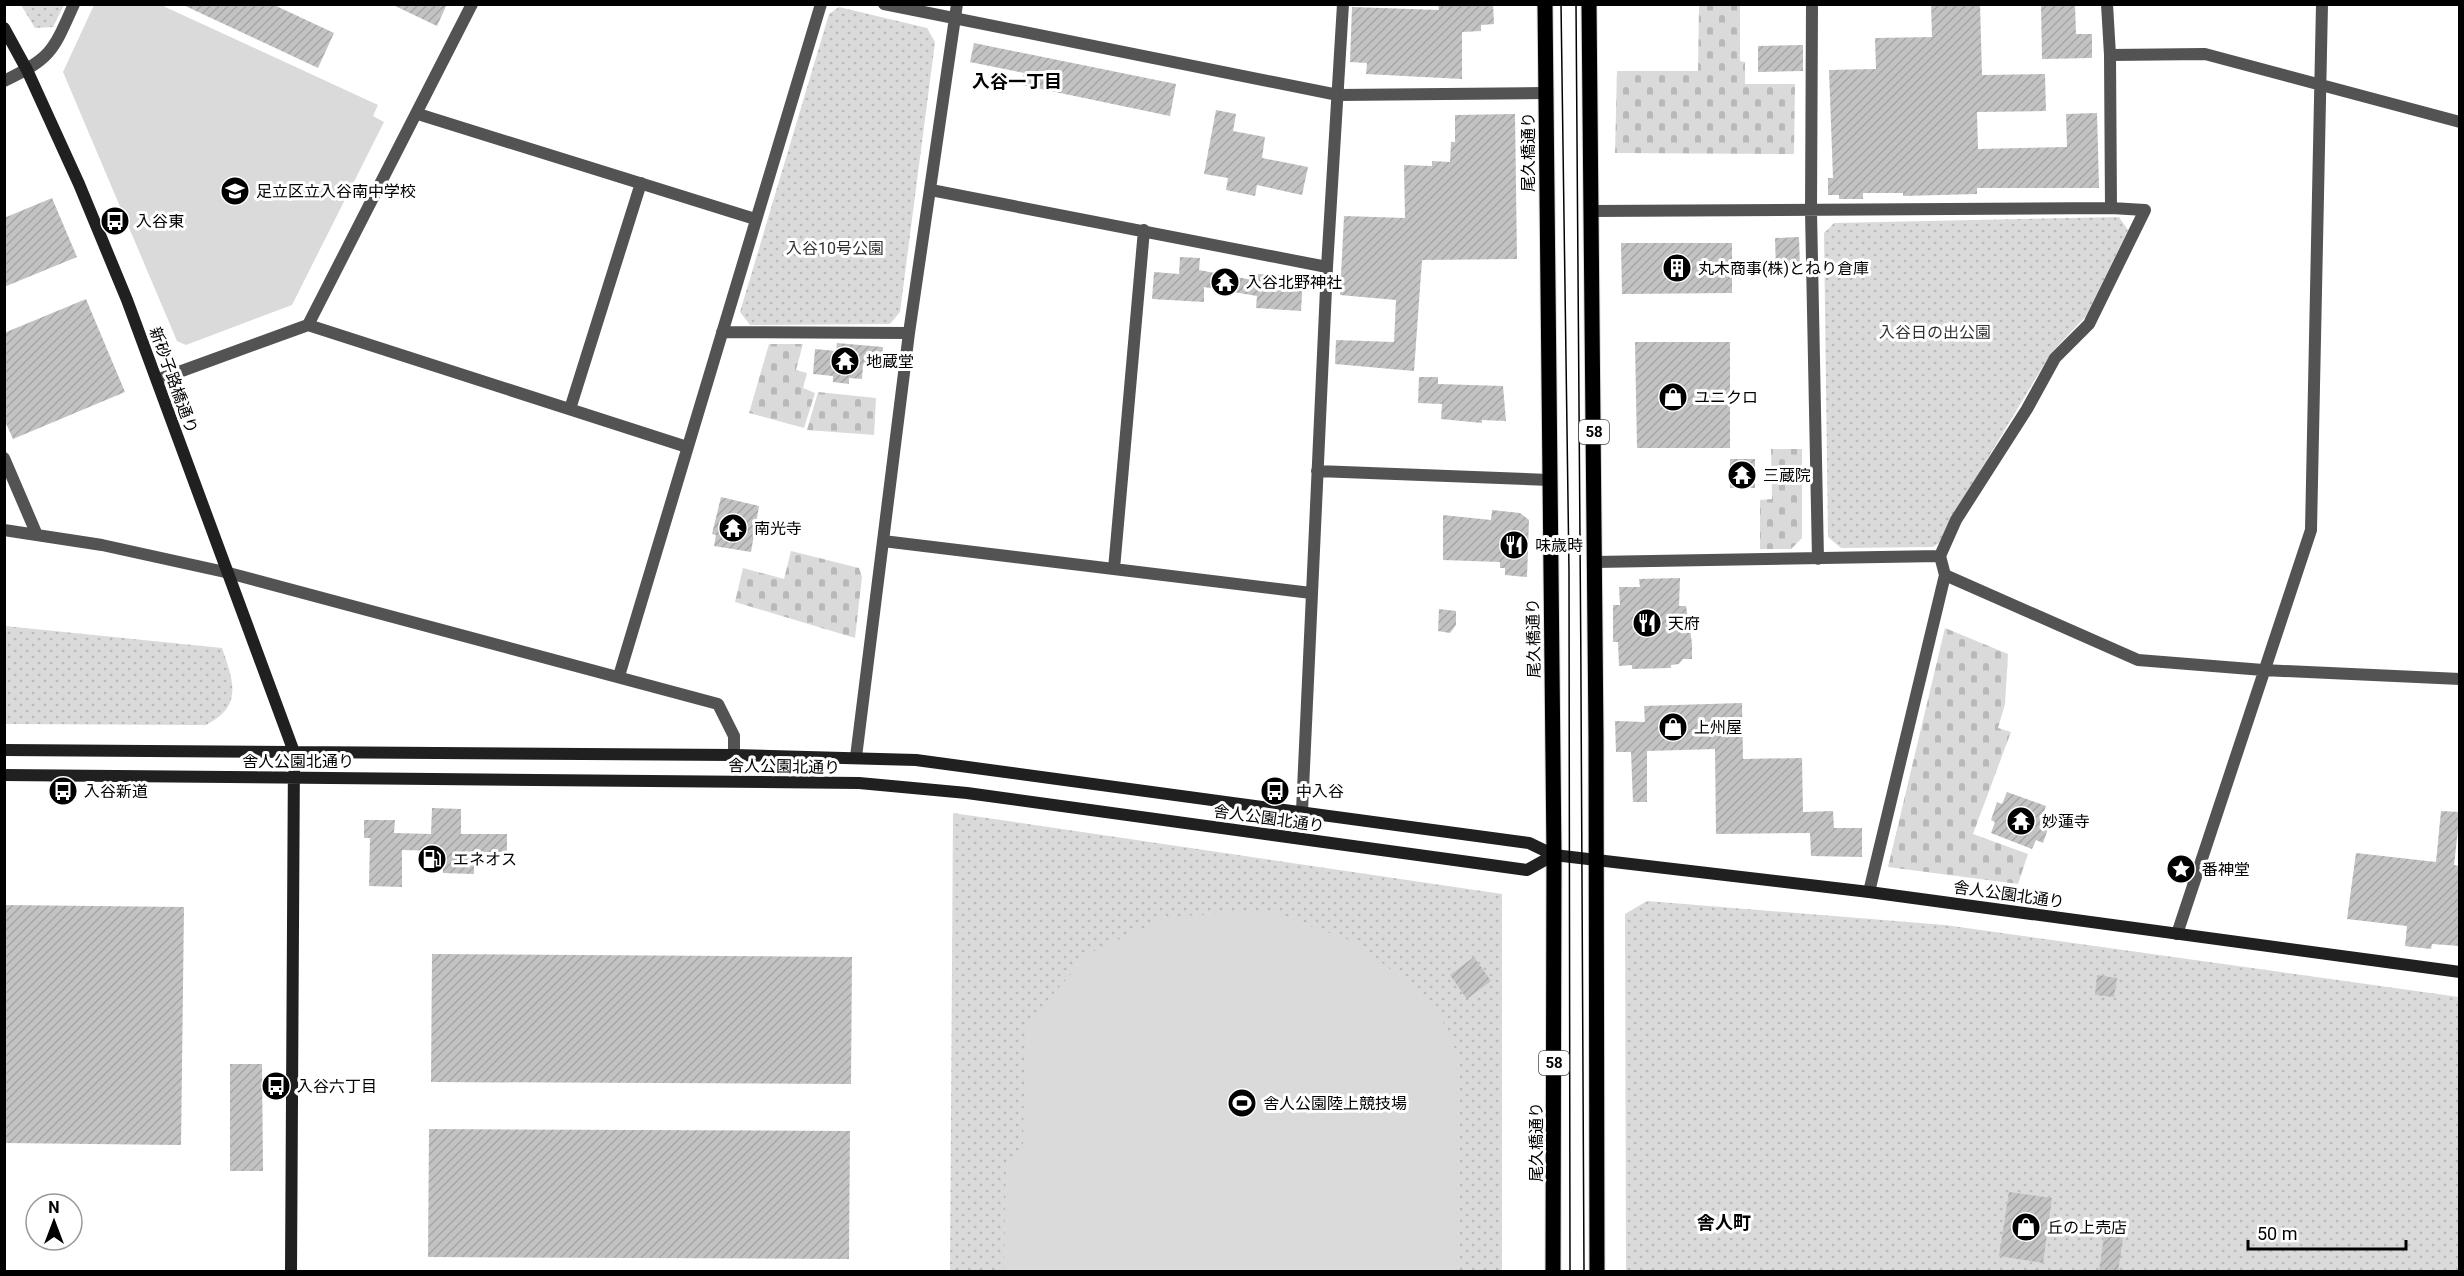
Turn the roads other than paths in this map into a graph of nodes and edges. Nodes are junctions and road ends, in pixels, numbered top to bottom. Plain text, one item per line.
1 (74, 4) edge
2 (472, 4) edge
3 (821, 4) edge
4 (884, 4) edge
5 (957, 4) edge
6 (1342, 4) edge
7 (1545, 4) edge
8 (1589, 4) edge
9 (1812, 4) edge
10 (2107, 4) edge
11 (2322, 4) edge
12 (955, 20) junction
13 (4, 28) edge
14 (2110, 55) junction
15 (27, 70) junction
16 (4, 81) edge
17 (2321, 85) junction
18 (1546, 93) junction
19 (1338, 95) junction
20 (418, 114) junction
21 (2460, 122) edge
22 (642, 183) junction
23 (931, 190) junction
24 (2111, 208) junction
25 (1591, 211) junction
26 (1811, 212) junction
27 (754, 219) junction
28 (1144, 230) junction
29 (1327, 267) junction
30 (308, 325) junction
31 (722, 332) junction
32 (909, 333) junction
33 (157, 380) junction
34 (570, 409) junction
35 (687, 447) junction
36 (4, 458) edge
37 (1317, 471) junction
38 (1548, 480) junction
39 (4, 530) edge
40 (38, 535) junction
41 (882, 541) junction
42 (1940, 556) junction
43 (1818, 559) junction
44 (1595, 562) junction
45 (1114, 569) junction
46 (225, 572) junction
47 (1946, 575) junction
48 (1311, 592) junction
49 (2263, 670) junction
50 (619, 676) junction
51 (2460, 679) edge
52 (4, 750) edge
53 (294, 752) junction
54 (734, 755) junction
55 (856, 757) junction
56 (4, 775) edge
57 (294, 777) junction
58 (1302, 811) junction
59 (1554, 855) junction
60 (1595, 860) junction
61 (1869, 892) junction
62 (2177, 934) junction
63 (2460, 972) edge
64 (291, 1272) edge
65 (1552, 1272) edge
66 (1597, 1272) edge

1 - 15 street
2 - 20 street
3 - 27 street
4 - 12 street
5 - 12 street
6 - 19 street
7 - 18 main road, 尾久橋通り / 58
8 - 25 main road, 58
9 - 26 street
10 - 14 street
11 - 17 street
12 - 19 street
12 - 23 street
13 - 15 street, 新砂子路橋通り
14 - 17 street
14 - 24 street
15 - 16 street
15 - 33 street, 新砂子路橋通り
17 - 21 street
17 - 49 street
18 - 19 street
18 - 38 main road, 尾久橋通り / 58
19 - 29 street
20 - 22 street
20 - 30 street
22 - 27 street
22 - 34 street
23 - 28 street
23 - 32 street
24 - 26 street
24 - 42 street
25 - 26 street
25 - 44 main road, 58
26 - 43 street
27 - 31 street
28 - 29 street
28 - 45 street
29 - 37 street
30 - 33 street
30 - 34 street
31 - 32 street
31 - 35 street
32 - 41 street
33 - 46 street, 新砂子路橋通り
34 - 35 street
35 - 50 street
36 - 40 street
37 - 38 street
37 - 48 street
38 - 59 main road, 尾久橋通り / 58
39 - 40 street
40 - 46 street
41 - 45 street
41 - 55 street
42 - 43 street
42 - 47 street
43 - 44 street
44 - 60 main road, 58
45 - 48 street
46 - 50 street
46 - 53 street, 新砂子路橋通り
47 - 49 street
47 - 61 street
48 - 58 street
49 - 51 street
49 - 62 street
50 - 54 street
52 - 53 street, 舎人公園北通り
53 - 54 street, 舎人公園北通り
53 - 57 street
54 - 55 street, 舎人公園北通り
55 - 58 street, 舎人公園北通り
56 - 57 street, 舎人公園北通り
57 - 59 street, 舎人公園北通り
57 - 64 street
58 - 59 street, 舎人公園北通り
59 - 60 street, 舎人公園北通り
59 - 65 main road, 尾久橋通り / 58
60 - 61 street, 舎人公園北通り
60 - 66 main road, 58
61 - 62 street, 舎人公園北通り
62 - 63 street, 舎人公園北通り

